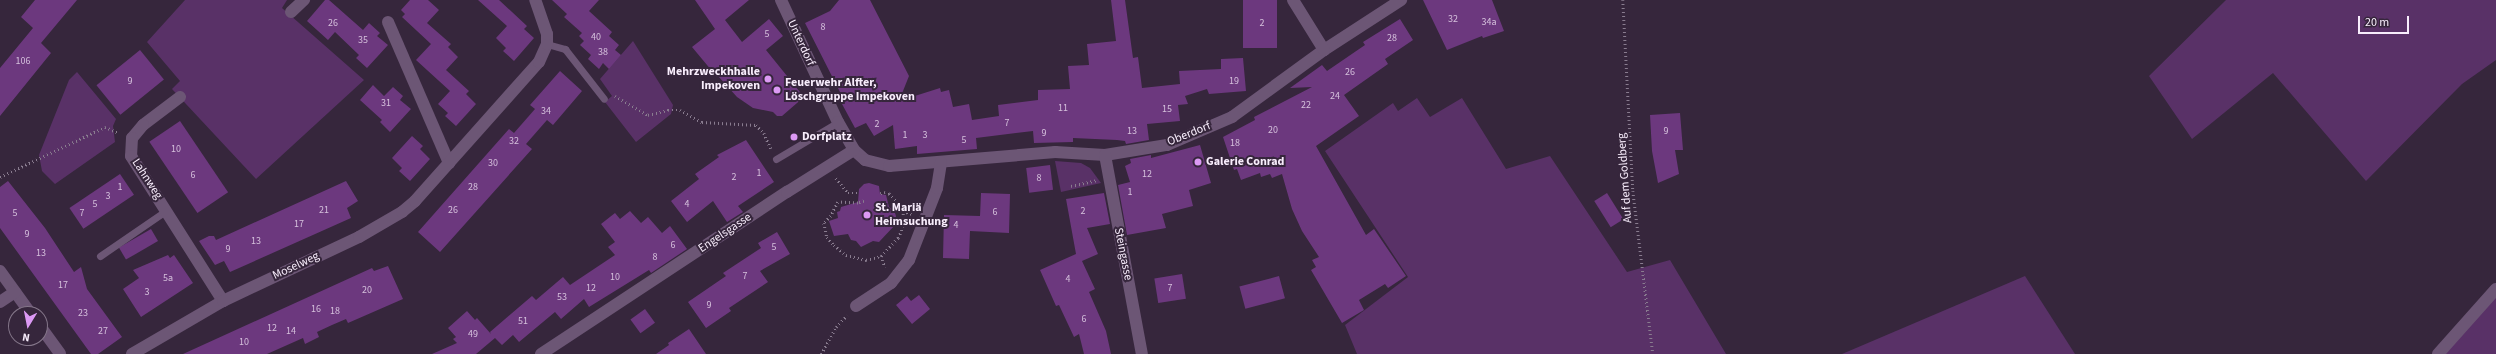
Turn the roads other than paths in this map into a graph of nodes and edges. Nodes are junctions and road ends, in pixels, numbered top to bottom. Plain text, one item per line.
1 (304, 0) edge
2 (535, 0) edge
3 (781, 0) edge
4 (1293, 0) edge
5 (1401, 0) edge
6 (291, 12) dead end
7 (388, 22) dead end
8 (547, 44) junction
9 (1324, 50) junction
10 (180, 98) dead end
11 (604, 99) road end
12 (838, 122) junction
13 (854, 150) junction
14 (1105, 155) junction
15 (776, 159) road end
16 (941, 162) junction
17 (449, 163) junction
18 (167, 210) junction
19 (100, 256) dead end
20 (0, 271) edge
21 (2496, 289) edge
22 (15, 292) junction
23 (223, 301) junction
24 (0, 302) edge
25 (25, 306) edge
26 (856, 306) road end
27 (48, 337) edge
28 (60, 354) edge
29 (132, 354) edge
30 (541, 354) edge
31 (1142, 354) edge
32 (2438, 354) edge

1 - 6 street
2 - 8 street, Moselweg
3 - 12 street, Unterdorf
4 - 9 street
5 - 9 street, Oberdorf
7 - 17 street
8 - 11 lane
8 - 17 street, Moselweg
9 - 14 street, Oberdorf
10 - 18 street, Lahnweg
12 - 13 street, Unterdorf
12 - 15 lane
13 - 16 street, Oberdorf
13 - 30 street, Engelsgasse
14 - 16 street, Oberdorf
14 - 31 street, Steingasse
16 - 26 street
17 - 23 street, Moselweg
18 - 19 lane, Lahnweg
18 - 23 street, Lahnweg
20 - 22 street
21 - 32 street
22 - 24 street
22 - 25 street
23 - 29 street, Moselweg
27 - 28 street

